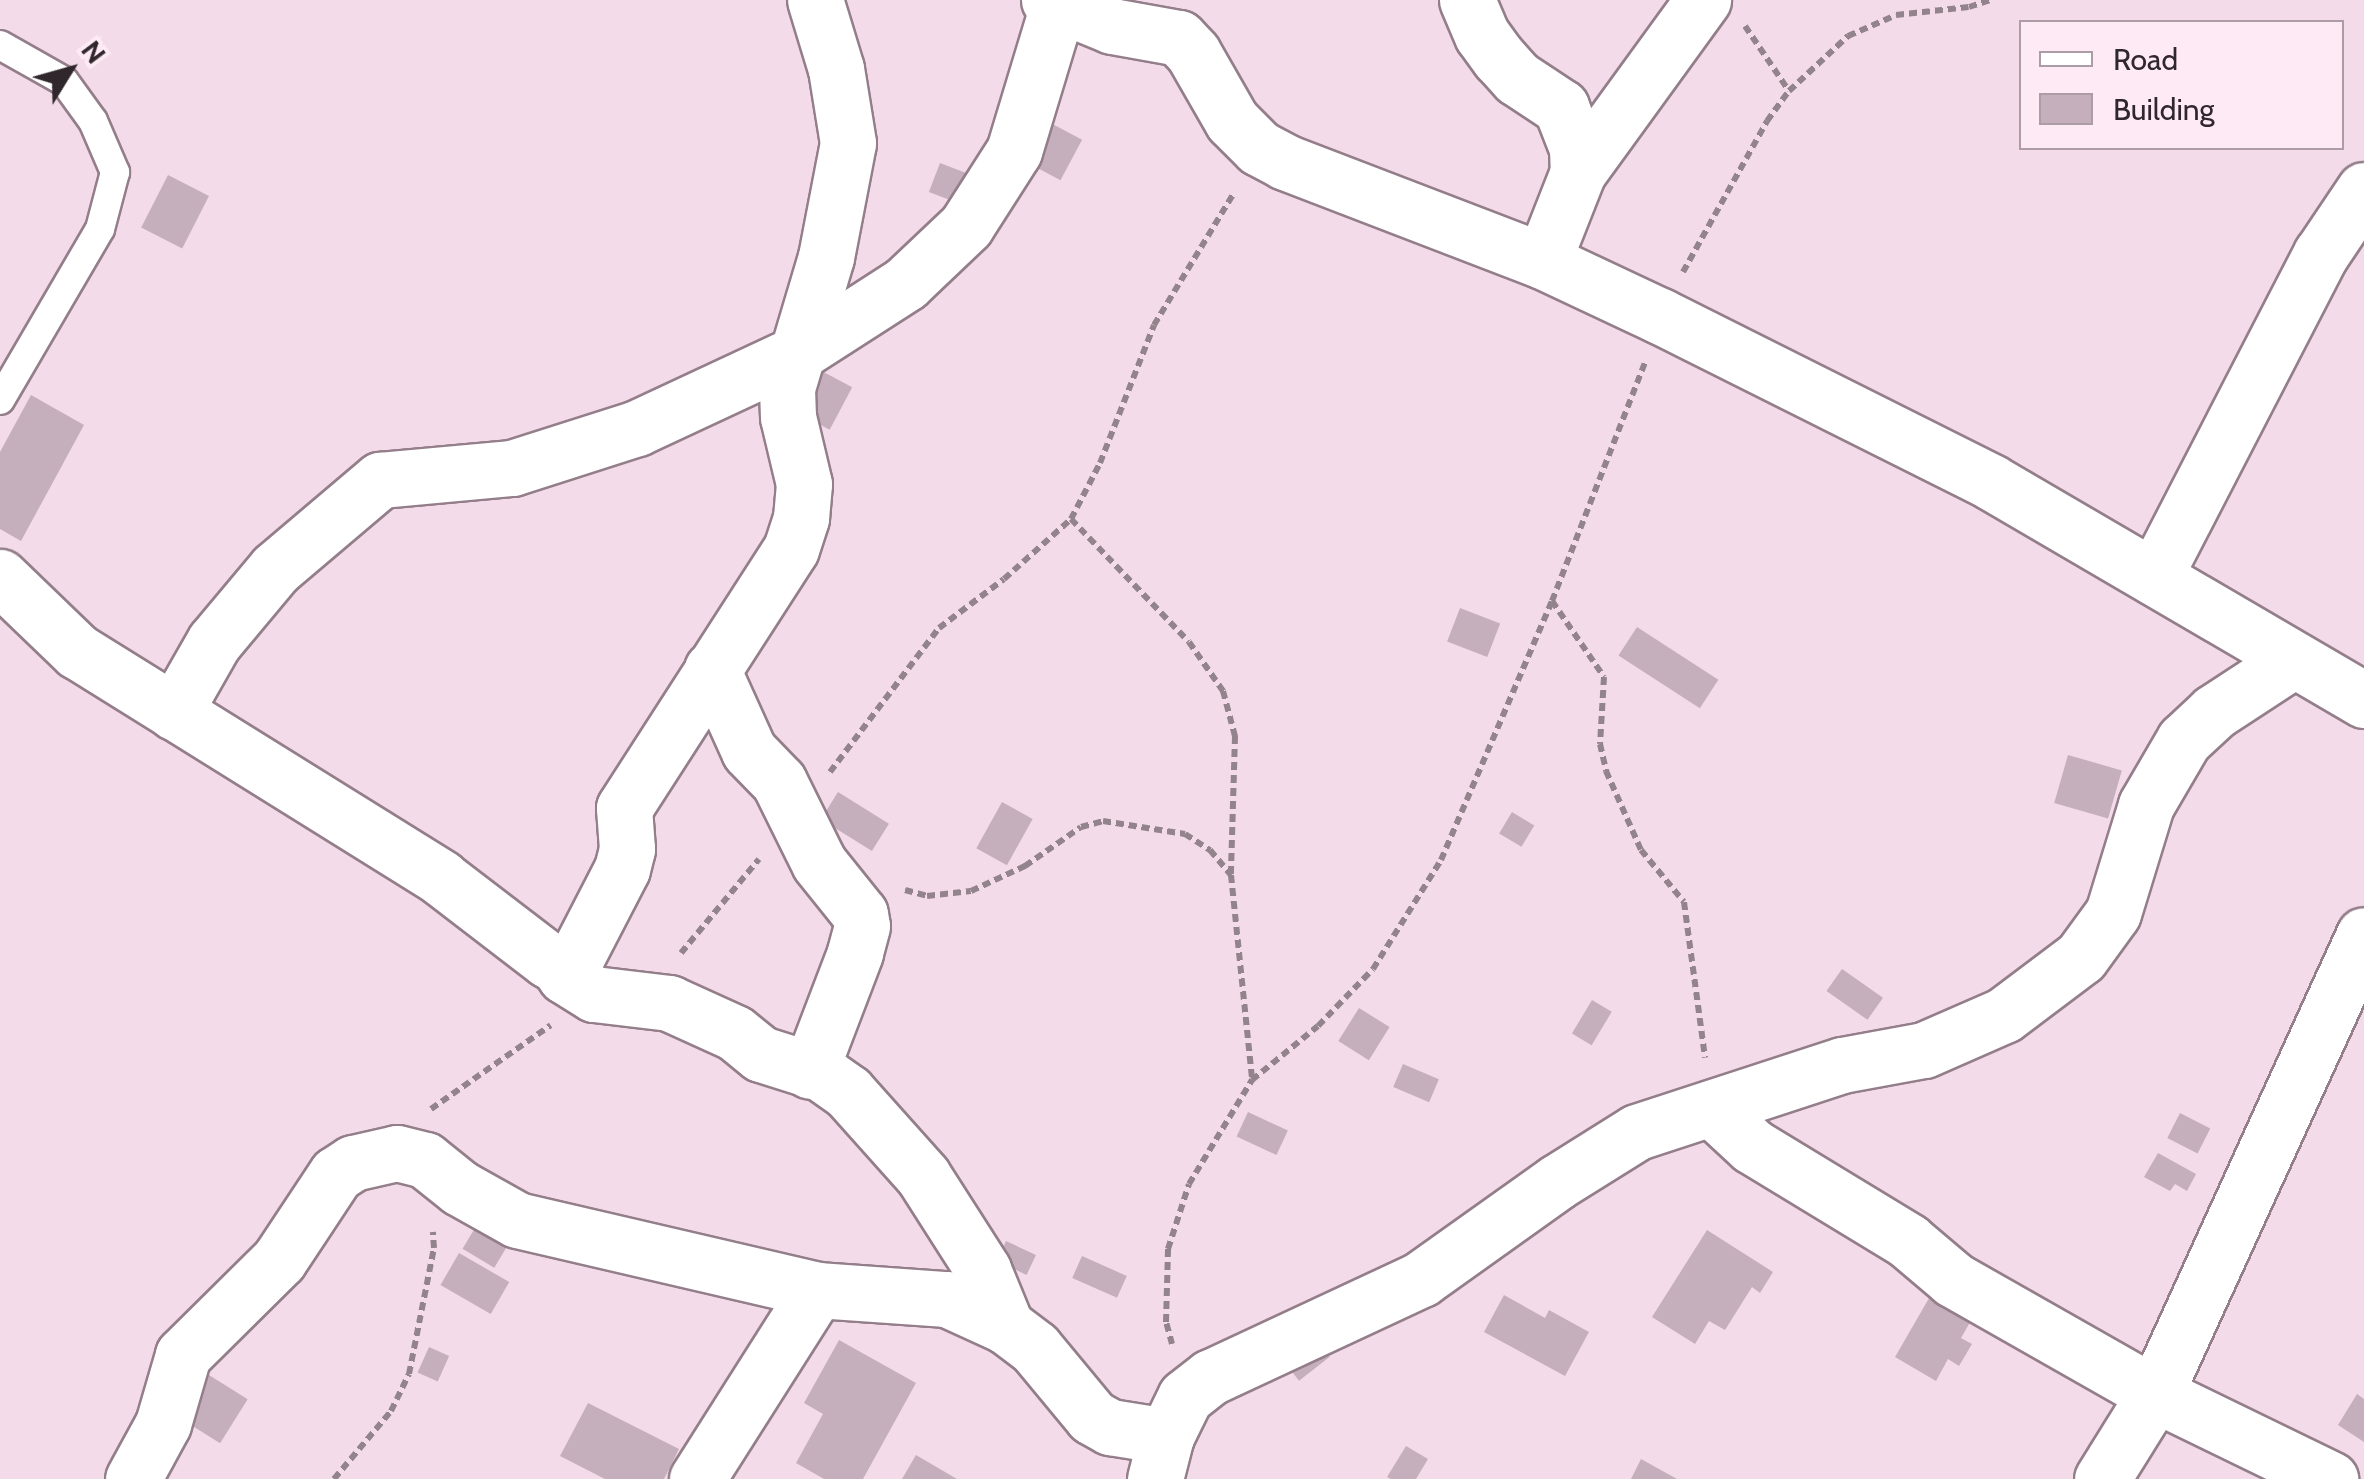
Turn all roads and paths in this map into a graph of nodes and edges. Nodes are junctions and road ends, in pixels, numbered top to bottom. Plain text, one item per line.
1 (815, 0) edge
2 (1467, 0) edge
3 (1990, 0) edge
4 (1053, 2) edge
5 (1721, 8) edge
6 (0, 45) edge
7 (1788, 91) junction
8 (1259, 148) junction
9 (1578, 172) junction
10 (2364, 190) edge
11 (1543, 261) junction
12 (1660, 316) junction
13 (796, 354) junction
14 (0, 400) edge
15 (1072, 519) junction
16 (0, 577) edge
17 (2154, 577) junction
18 (1552, 601) junction
19 (2292, 661) junction
20 (712, 669) junction
21 (2364, 700) edge
22 (174, 712) junction
23 (677, 724) junction
24 (749, 751) junction
25 (796, 811) junction
26 (1231, 875) junction
27 (856, 905) junction
28 (2364, 934) edge
29 (558, 966) junction
30 (637, 997) junction
31 (560, 1021) dead end
32 (810, 1071) junction
33 (1252, 1080) junction
34 (1711, 1108) junction
35 (424, 1160) junction
36 (817, 1290) junction
37 (1006, 1326) junction
38 (2155, 1394) junction
39 (1169, 1437) edge
40 (133, 1479) edge
41 (334, 1479) edge
42 (697, 1479) edge
43 (2102, 1479) edge
44 (2330, 1479) edge

1 - 13 street
2 - 9 street
3 - 7 path
4 - 8 street
4 - 13 street
5 - 7 path
5 - 9 street
6 - 14 lane
7 - 12 path
8 - 11 street
8 - 15 path
9 - 11 street
10 - 17 street
11 - 12 street
12 - 17 street
12 - 18 path
13 - 20 street
13 - 22 street
15 - 25 path
15 - 26 path
16 - 22 street
17 - 19 street
18 - 33 path
18 - 34 path
19 - 21 street
19 - 34 street
20 - 23 street
20 - 24 street
22 - 29 street
23 - 24 street
23 - 29 street
24 - 25 street
25 - 27 street
25 - 30 path
26 - 27 path
26 - 33 path
27 - 32 street
28 - 38 street
29 - 30 street
30 - 32 street
31 - 35 path
32 - 37 street
33 - 39 path
34 - 38 street
34 - 39 street
35 - 36 street
35 - 40 street
35 - 41 path
36 - 37 street
36 - 42 street
37 - 39 street
38 - 43 street
38 - 44 street

